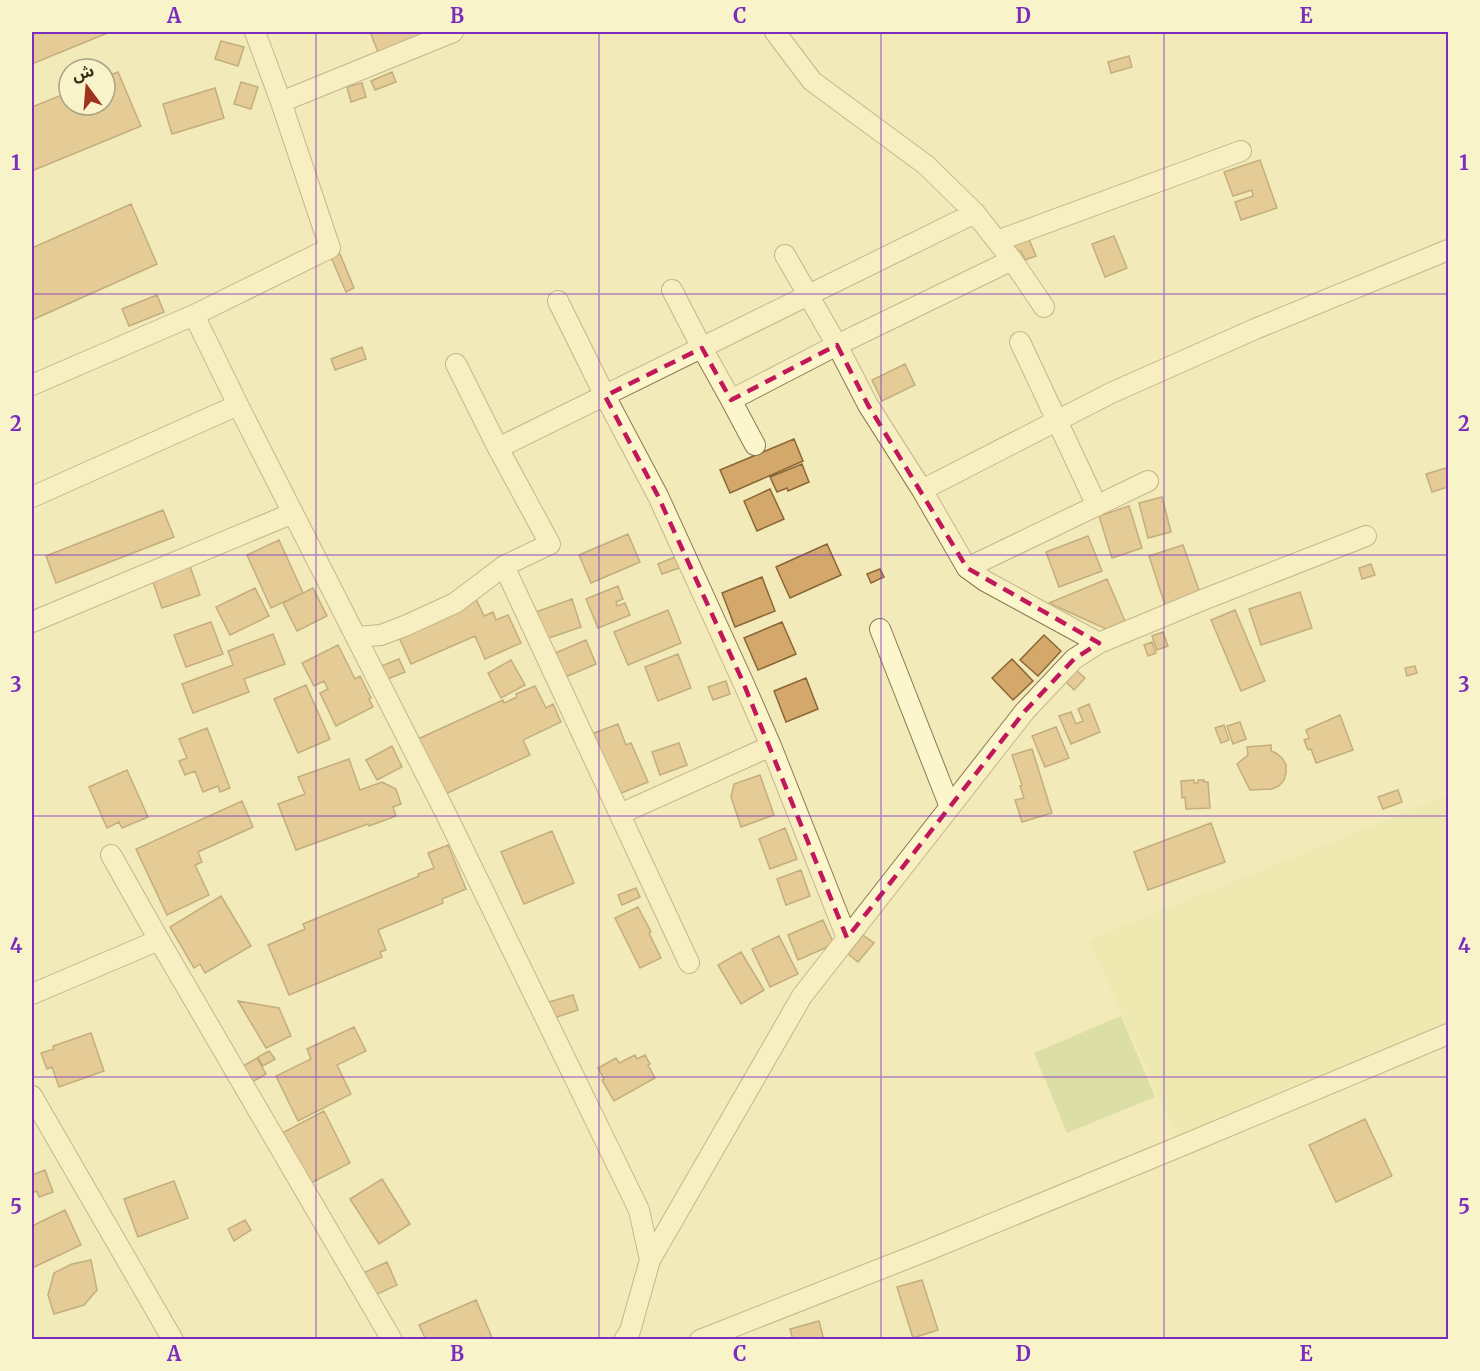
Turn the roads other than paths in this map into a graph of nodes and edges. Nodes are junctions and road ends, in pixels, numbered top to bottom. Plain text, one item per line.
1 (255, 32) edge
2 (453, 32) edge
3 (774, 32) edge
4 (281, 102) junction
5 (1241, 151) dead end
6 (975, 213) junction
7 (997, 241) junction
8 (1449, 250) edge
9 (785, 255) dead end
10 (1012, 260) junction
11 (672, 290) dead end
12 (808, 296) junction
13 (558, 301) dead end
14 (1044, 307) dead end
15 (194, 315) junction
16 (1020, 342) dead end
17 (837, 345) junction
18 (702, 348) junction
19 (456, 364) dead end
20 (32, 385) edge
21 (605, 396) junction
22 (731, 400) junction
23 (238, 405) junction
24 (1056, 421) junction
25 (755, 445) dead end
26 (498, 448) junction
27 (1148, 481) dead end
28 (922, 489) junction
29 (32, 497) edge
30 (1097, 506) junction
31 (293, 513) junction
32 (1366, 536) dead end
33 (504, 566) junction
34 (967, 568) junction
35 (32, 622) edge
36 (880, 629) dead end
37 (356, 637) junction
38 (1099, 642) junction
39 (771, 746) junction
40 (950, 807) junction
41 (620, 814) junction
42 (111, 855) dead end
43 (848, 938) junction
44 (159, 940) junction
45 (689, 963) dead end
46 (32, 994) edge
47 (1449, 1034) edge
48 (32, 1096) edge
49 (650, 1260) junction
50 (173, 1340) edge
51 (392, 1340) edge
52 (624, 1340) edge
53 (700, 1340) edge

1 - 4 street
2 - 4 street
3 - 6 street
4 - 15 street
5 - 7 street
6 - 7 street
6 - 12 street
7 - 10 street
8 - 24 street
9 - 12 street
10 - 14 street
10 - 17 street
11 - 18 street
12 - 17 street
12 - 18 street
13 - 21 street
15 - 20 street
15 - 23 street
16 - 24 street
17 - 22 street
17 - 28 street
18 - 21 street
18 - 22 street
19 - 26 street
21 - 26 street
21 - 39 street
22 - 25 street
23 - 29 street
23 - 31 street
24 - 28 street
24 - 30 street
26 - 33 street
27 - 30 street
28 - 34 street
30 - 34 street
31 - 35 street
31 - 37 street
32 - 38 street
33 - 37 street
33 - 41 street
34 - 38 street
36 - 40 street
37 - 49 street
38 - 40 street
39 - 41 street
39 - 43 street
40 - 43 street
41 - 45 street
42 - 44 street
43 - 49 street
44 - 46 street
44 - 51 street
47 - 53 street
48 - 50 street
49 - 52 street

